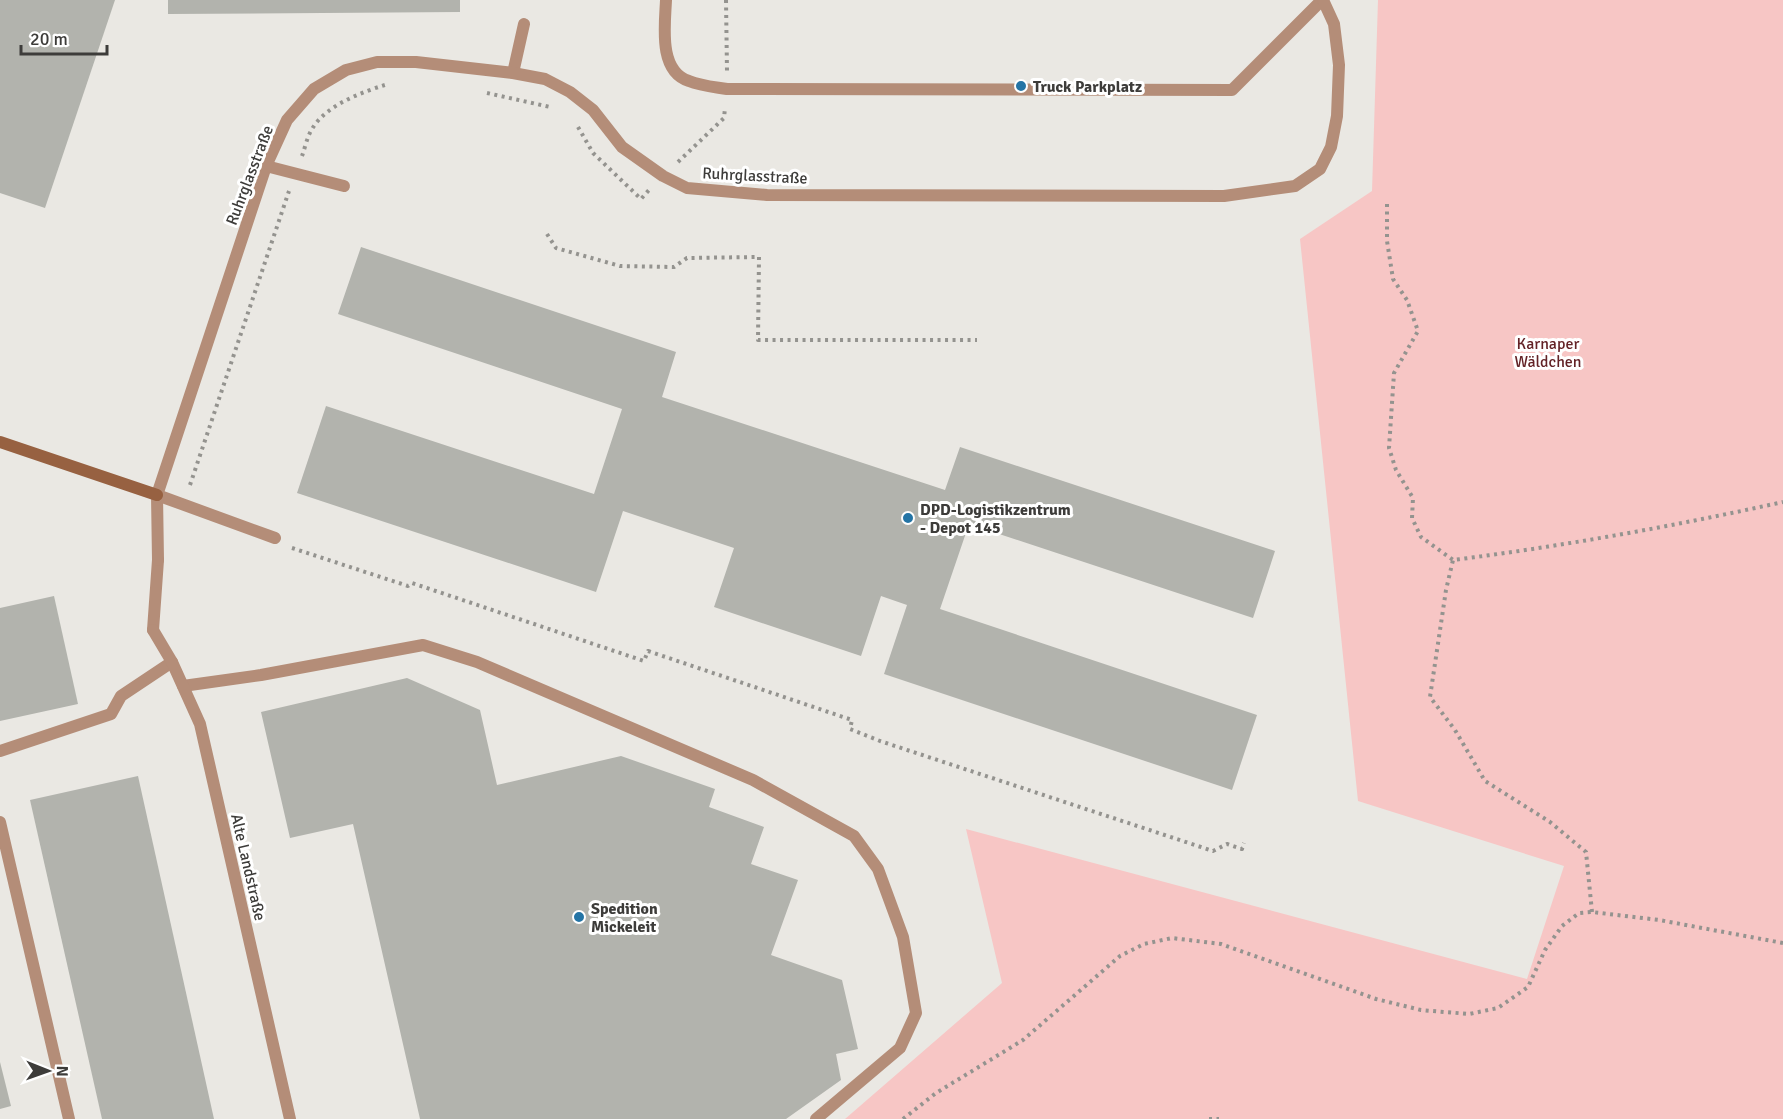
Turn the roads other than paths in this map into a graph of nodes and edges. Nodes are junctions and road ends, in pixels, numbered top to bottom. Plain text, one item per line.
1 (666, 0) edge
2 (1322, 0) edge
3 (524, 24) dead end
4 (513, 73) junction
5 (267, 166) junction
6 (344, 186) dead end
7 (0, 442) edge
8 (157, 495) junction
9 (275, 538) dead end
10 (153, 630) joint
11 (172, 662) junction
12 (183, 686) junction
13 (0, 752) edge
14 (0, 822) edge
15 (69, 1119) edge
16 (290, 1119) edge
17 (816, 1119) edge

1 - 2 street
2 - 4 street, Ruhrglasstraße
3 - 4 street
4 - 5 street, Ruhrglasstraße
5 - 6 street
5 - 8 street, Ruhrglasstraße
7 - 8 street
8 - 9 street
8 - 10 street, Ruhrglasstraße
10 - 11 street, Alte Landstraße
11 - 12 street, Alte Landstraße
11 - 13 street
12 - 16 street, Alte Landstraße
12 - 17 street
14 - 15 street

